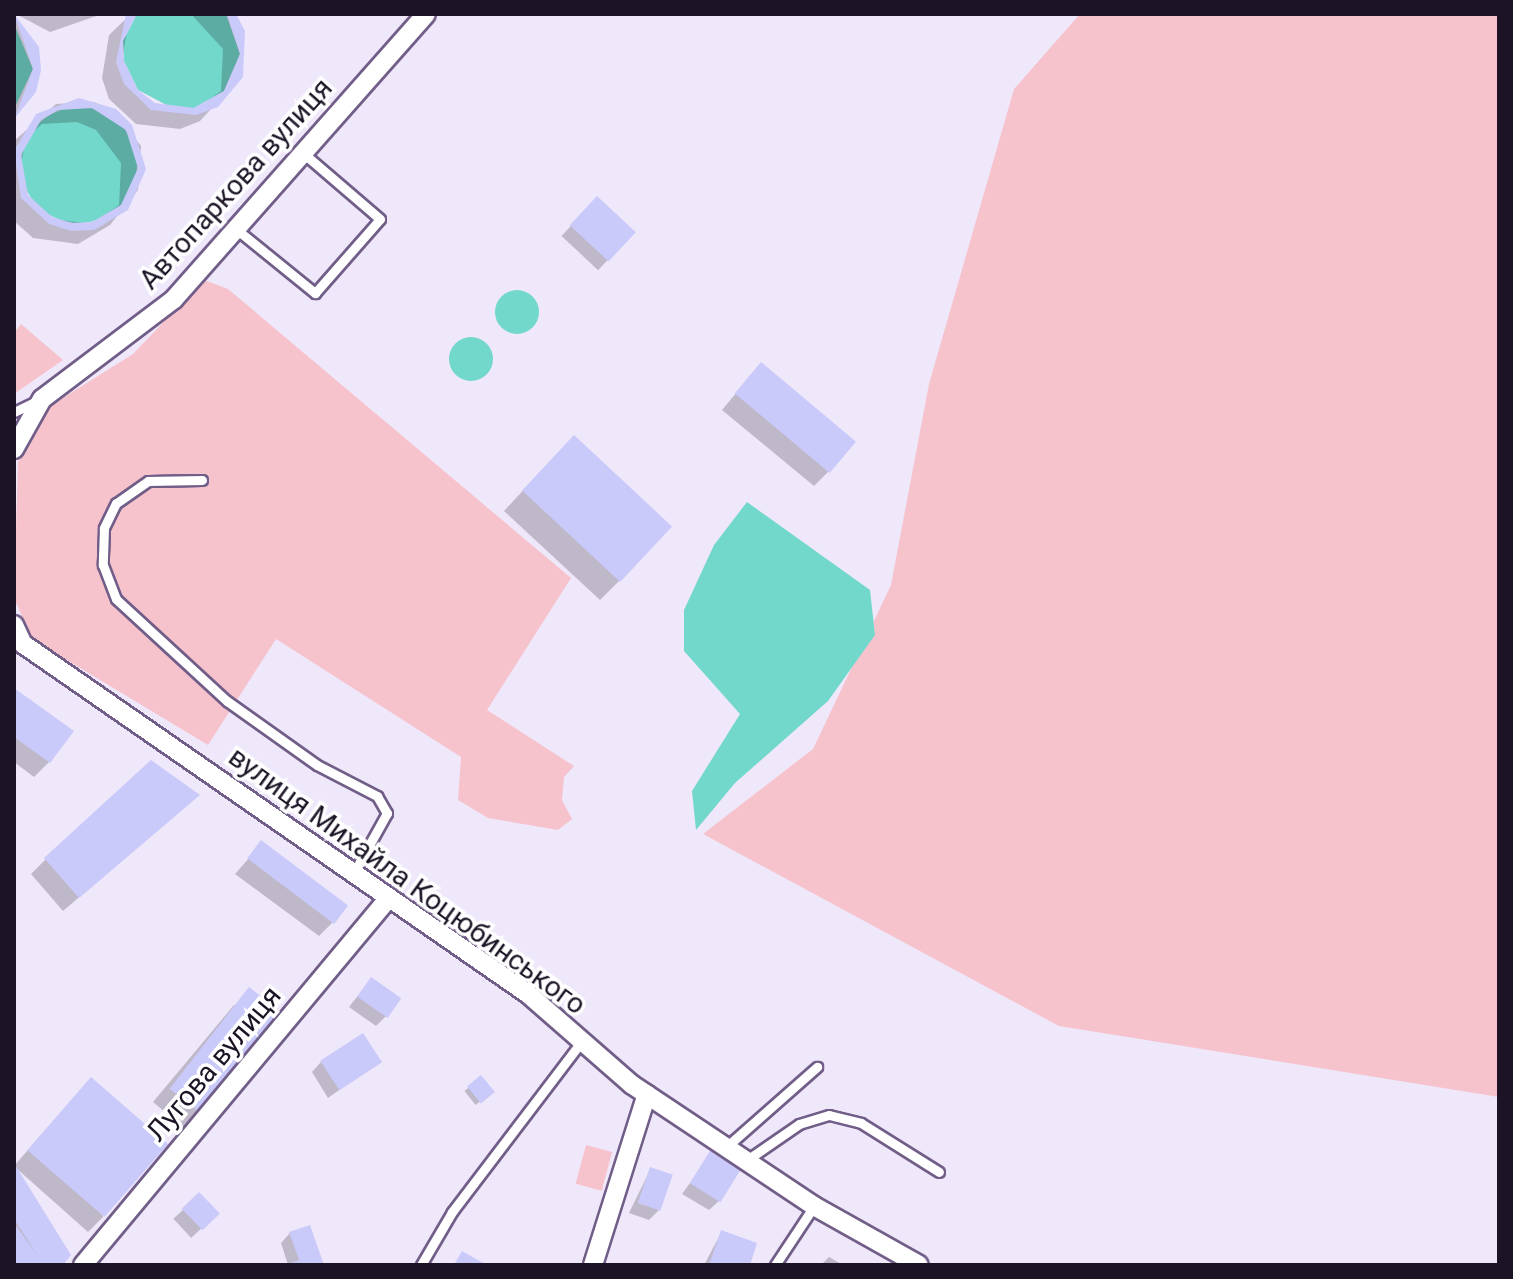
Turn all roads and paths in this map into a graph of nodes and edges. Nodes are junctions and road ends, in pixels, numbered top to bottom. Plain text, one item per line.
1 (426, 14) edge
2 (303, 153) junction
3 (236, 229) junction
4 (42, 399) junction
5 (14, 412) edge
6 (14, 449) edge
7 (202, 480) dead end
8 (14, 625) edge
9 (18, 641) edge
10 (353, 874) junction
11 (389, 898) junction
12 (582, 1041) junction
13 (817, 1067) dead end
14 (647, 1094) junction
15 (725, 1148) junction
16 (744, 1162) junction
17 (939, 1172) dead end
18 (814, 1206) junction
19 (83, 1265) edge
20 (421, 1265) edge
21 (593, 1265) edge
22 (775, 1265) edge
23 (919, 1265) edge

1 - 2 street, Автопаркова вулиця
2 - 3 street, Автопаркова вулиця
2 - 3 lane
3 - 4 street, Автопаркова вулиця
4 - 5 lane
4 - 6 street, Автопаркова вулиця
7 - 10 lane
8 - 9 street
9 - 10 street, вулиця Михайла Коцюбинського
10 - 11 street, вулиця Михайла Коцюбинського
11 - 12 street, вулиця Михайла Коцюбинського
11 - 19 street, Лугова вулиця
12 - 14 street, вулиця Михайла Коцюбинського
12 - 20 lane
13 - 15 lane
14 - 15 street, вулиця Михайла Коцюбинського
14 - 21 street
15 - 16 street, вулиця Михайла Коцюбинського
16 - 17 lane
16 - 18 street, вулиця Михайла Коцюбинського
18 - 22 lane
18 - 23 street, вулиця Михайла Коцюбинського

